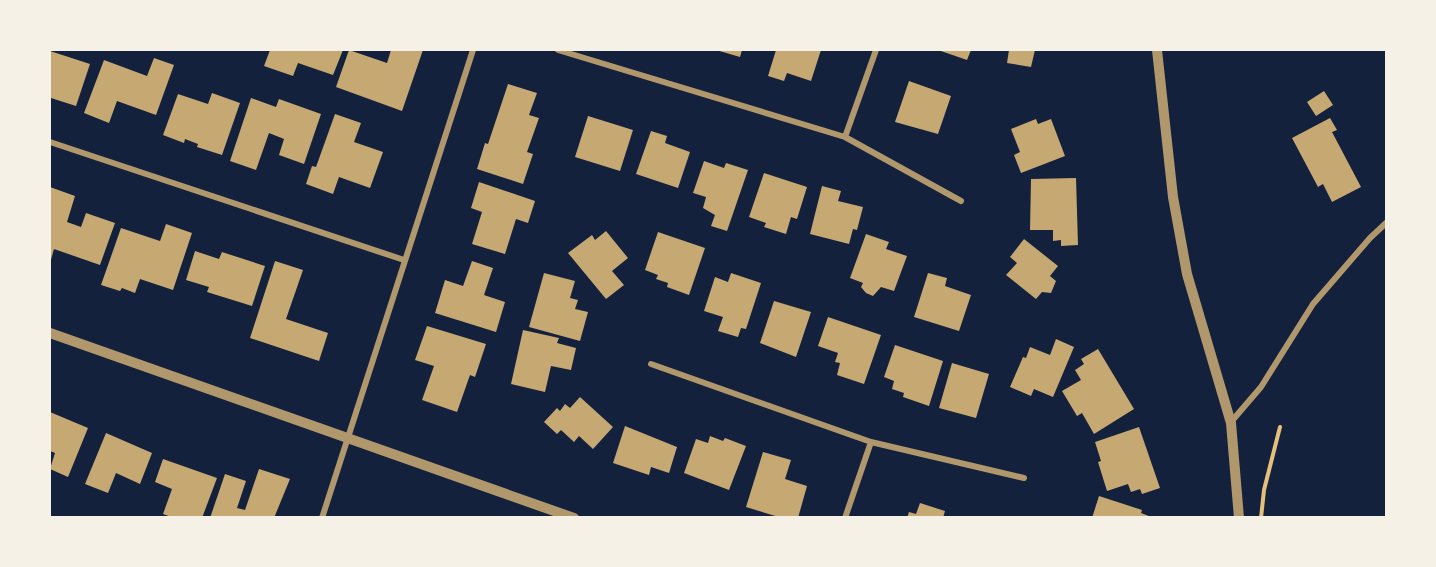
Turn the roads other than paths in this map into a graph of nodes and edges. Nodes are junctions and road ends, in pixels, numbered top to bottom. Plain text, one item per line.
1 (473, 50) edge
2 (558, 50) edge
3 (876, 50) edge
4 (1157, 50) edge
5 (845, 137) junction
6 (50, 142) edge
7 (961, 201) dead end
8 (1386, 223) edge
9 (404, 260) junction
10 (50, 333) edge
11 (651, 364) dead end
12 (1231, 423) junction
13 (346, 437) junction
14 (871, 442) junction
15 (1024, 478) dead end
16 (322, 518) edge
17 (574, 518) edge
18 (845, 518) edge
19 (1239, 518) edge

1 - 9 street
2 - 5 street
3 - 5 street
4 - 12 street
5 - 7 street
6 - 9 street
8 - 12 street
9 - 13 street
10 - 13 street
11 - 14 street
12 - 19 street
13 - 16 street
13 - 17 street
14 - 15 street
14 - 18 street

